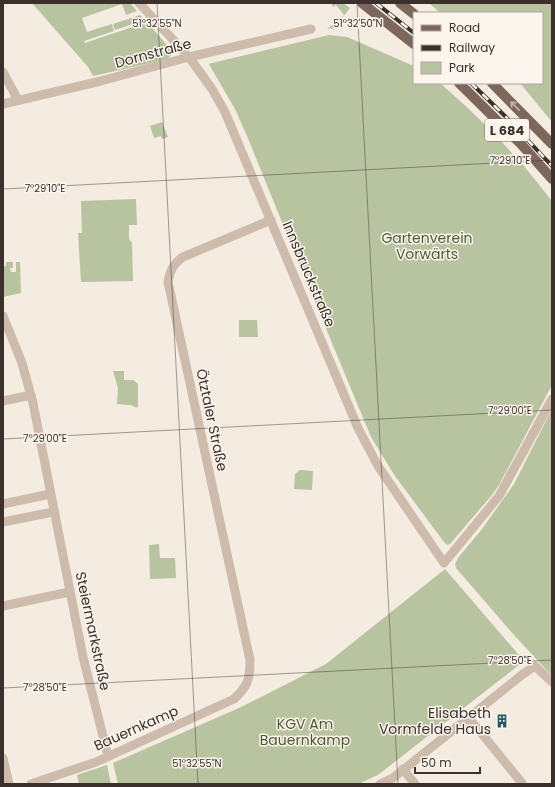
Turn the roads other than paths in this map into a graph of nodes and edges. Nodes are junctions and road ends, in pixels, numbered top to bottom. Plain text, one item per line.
1 (138, 3) edge
2 (362, 3) edge
3 (400, 3) edge
4 (413, 13) edge
5 (310, 29) dead end
6 (413, 43) edge
7 (189, 57) junction
8 (3, 72) edge
9 (460, 84) edge
10 (493, 84) edge
11 (18, 100) junction
12 (3, 104) edge
13 (552, 144) edge
14 (552, 179) edge
15 (271, 220) junction
16 (3, 316) edge
17 (31, 395) junction
18 (552, 399) edge
19 (3, 401) edge
20 (50, 494) junction
21 (3, 504) edge
22 (53, 512) junction
23 (3, 522) edge
24 (69, 592) junction
25 (3, 606) edge
26 (552, 682) edge
27 (246, 686) joint
28 (469, 718) junction
29 (108, 756) junction
30 (3, 758) edge
31 (403, 769) junction
32 (522, 783) dead end
33 (9, 784) edge
34 (31, 784) edge
35 (380, 784) edge
36 (415, 784) edge

1 - 7 street, Innsbruckstraße
2 - 6 main road
3 - 4 main road
5 - 7 street, Dornstraße
7 - 11 street, Dornstraße
7 - 15 street, Innsbruckstraße
8 - 11 street
9 - 14 main road, L 684
13 -> 10 main road, L 684
11 - 12 street, Dornstraße
15 - 18 street, Innsbruckstraße
15 - 27 street, Ötztaler Straße
16 - 17 street, Steiermarkstraße
17 - 19 street
17 - 20 street, Steiermarkstraße
20 - 21 street
20 - 22 street, Steiermarkstraße
22 - 23 street
22 - 24 street, Steiermarkstraße
24 - 25 street
24 - 29 street, Steiermarkstraße
26 - 28 street
27 - 29 street, Bauernkamp
28 - 31 street
28 - 32 street
29 - 34 street, Bauernkamp
30 - 33 street
31 - 35 street
31 - 36 street

